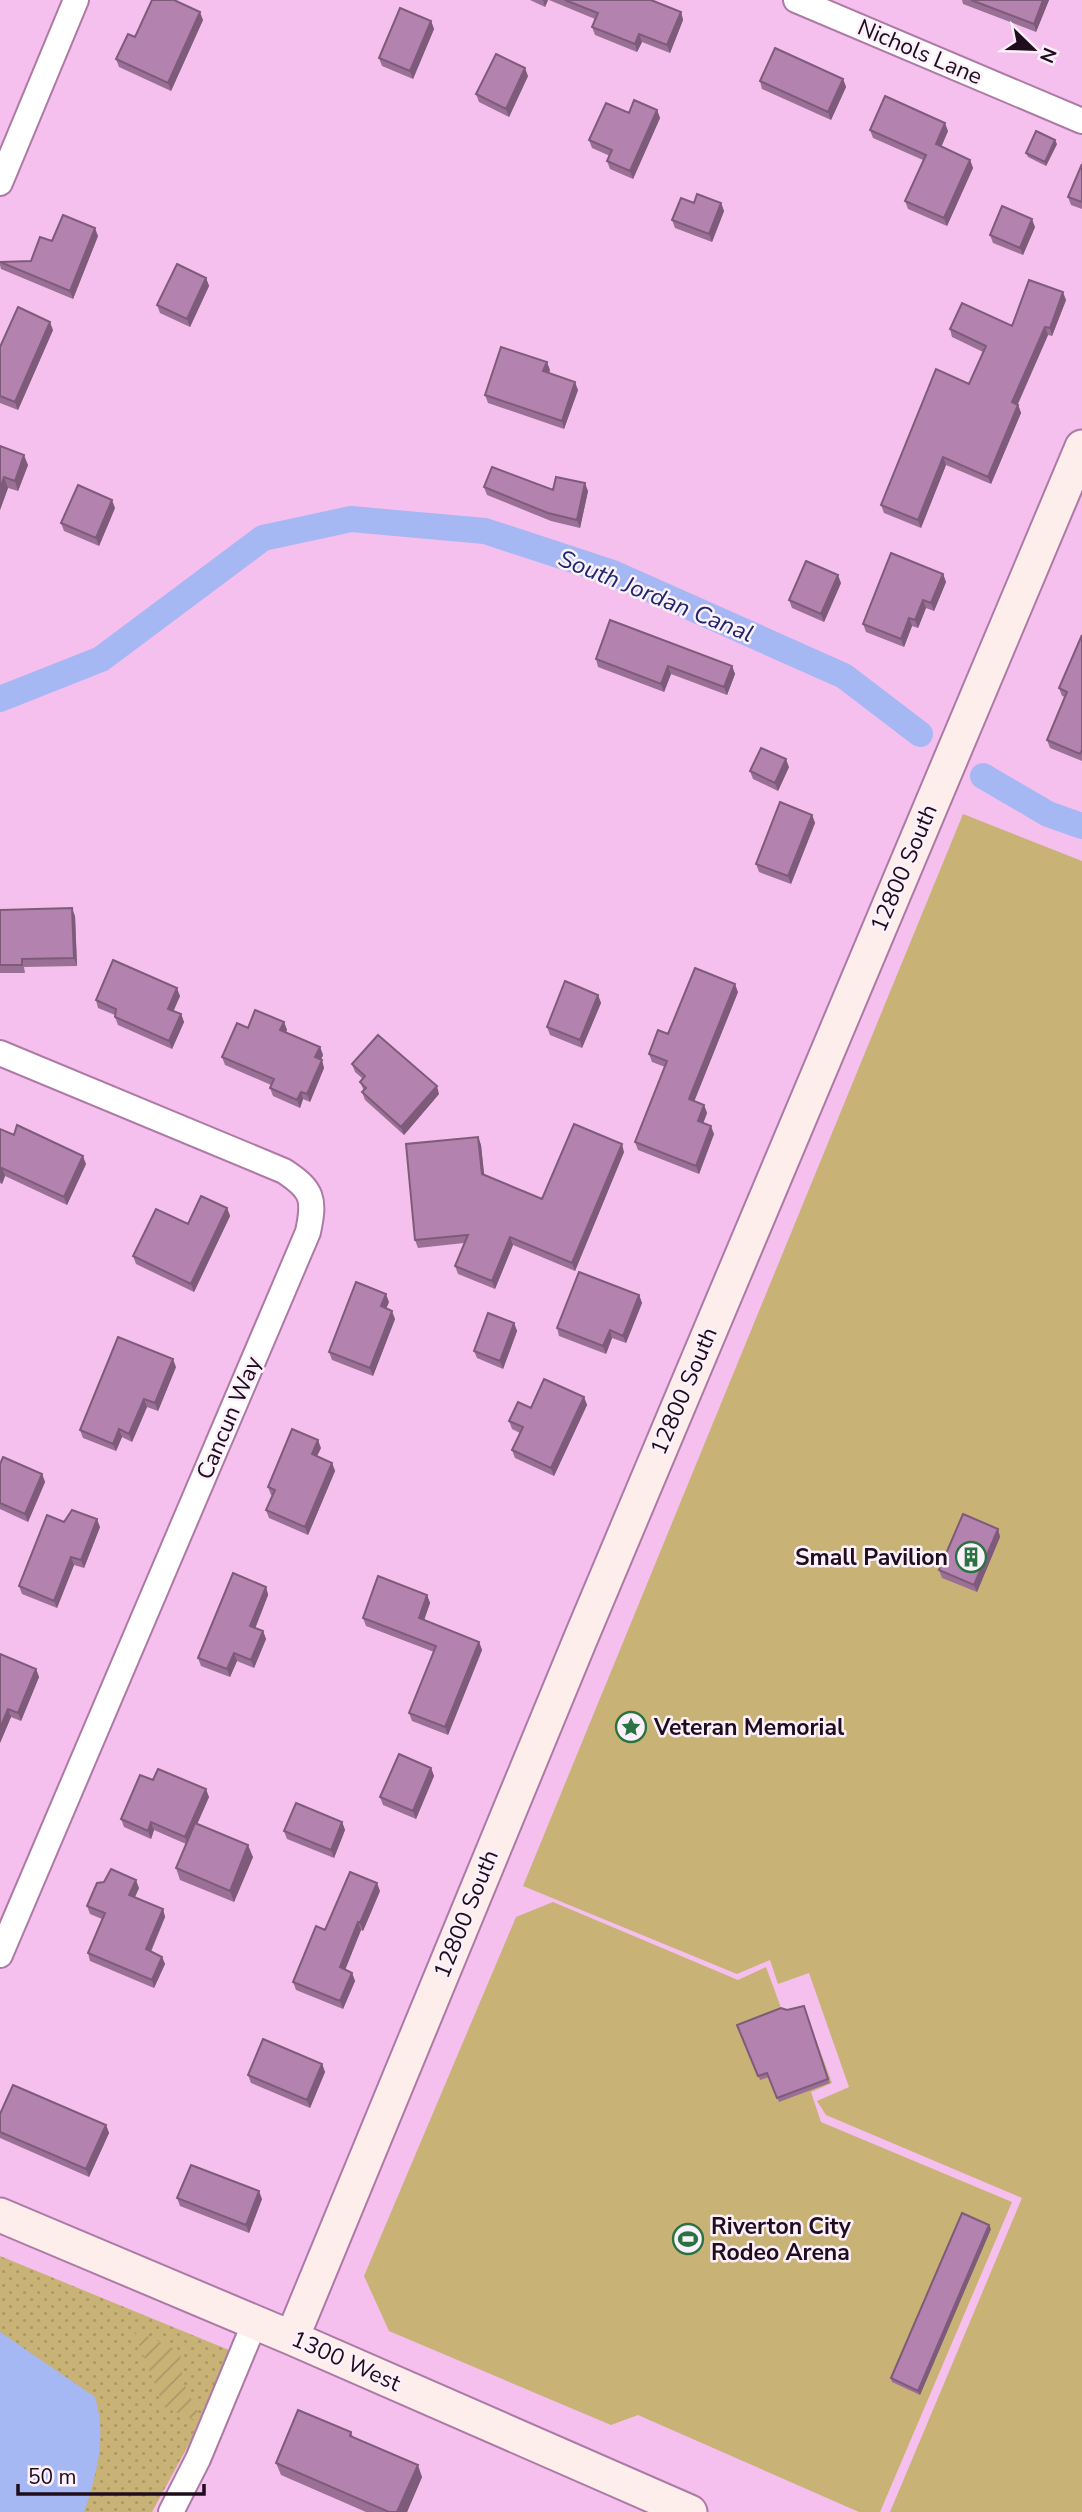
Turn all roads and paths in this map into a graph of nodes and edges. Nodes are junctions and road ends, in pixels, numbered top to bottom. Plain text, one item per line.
1 (76, 0) edge
2 (796, 0) edge
3 (1082, 121) edge
4 (0, 183) edge
5 (1082, 447) edge
6 (0, 1053) edge
7 (0, 1955) edge
8 (0, 2215) edge
9 (255, 2322) junction
10 (292, 2338) junction
11 (172, 2512) edge
12 (690, 2512) edge

1 - 4 street
2 - 3 street, Nichols Lane
5 - 10 street, 12800 South
6 - 7 street, Cancun Way
8 - 9 street, 1300 West
9 - 10 street, 1300 West
9 - 11 street
10 - 12 street, 1300 West

